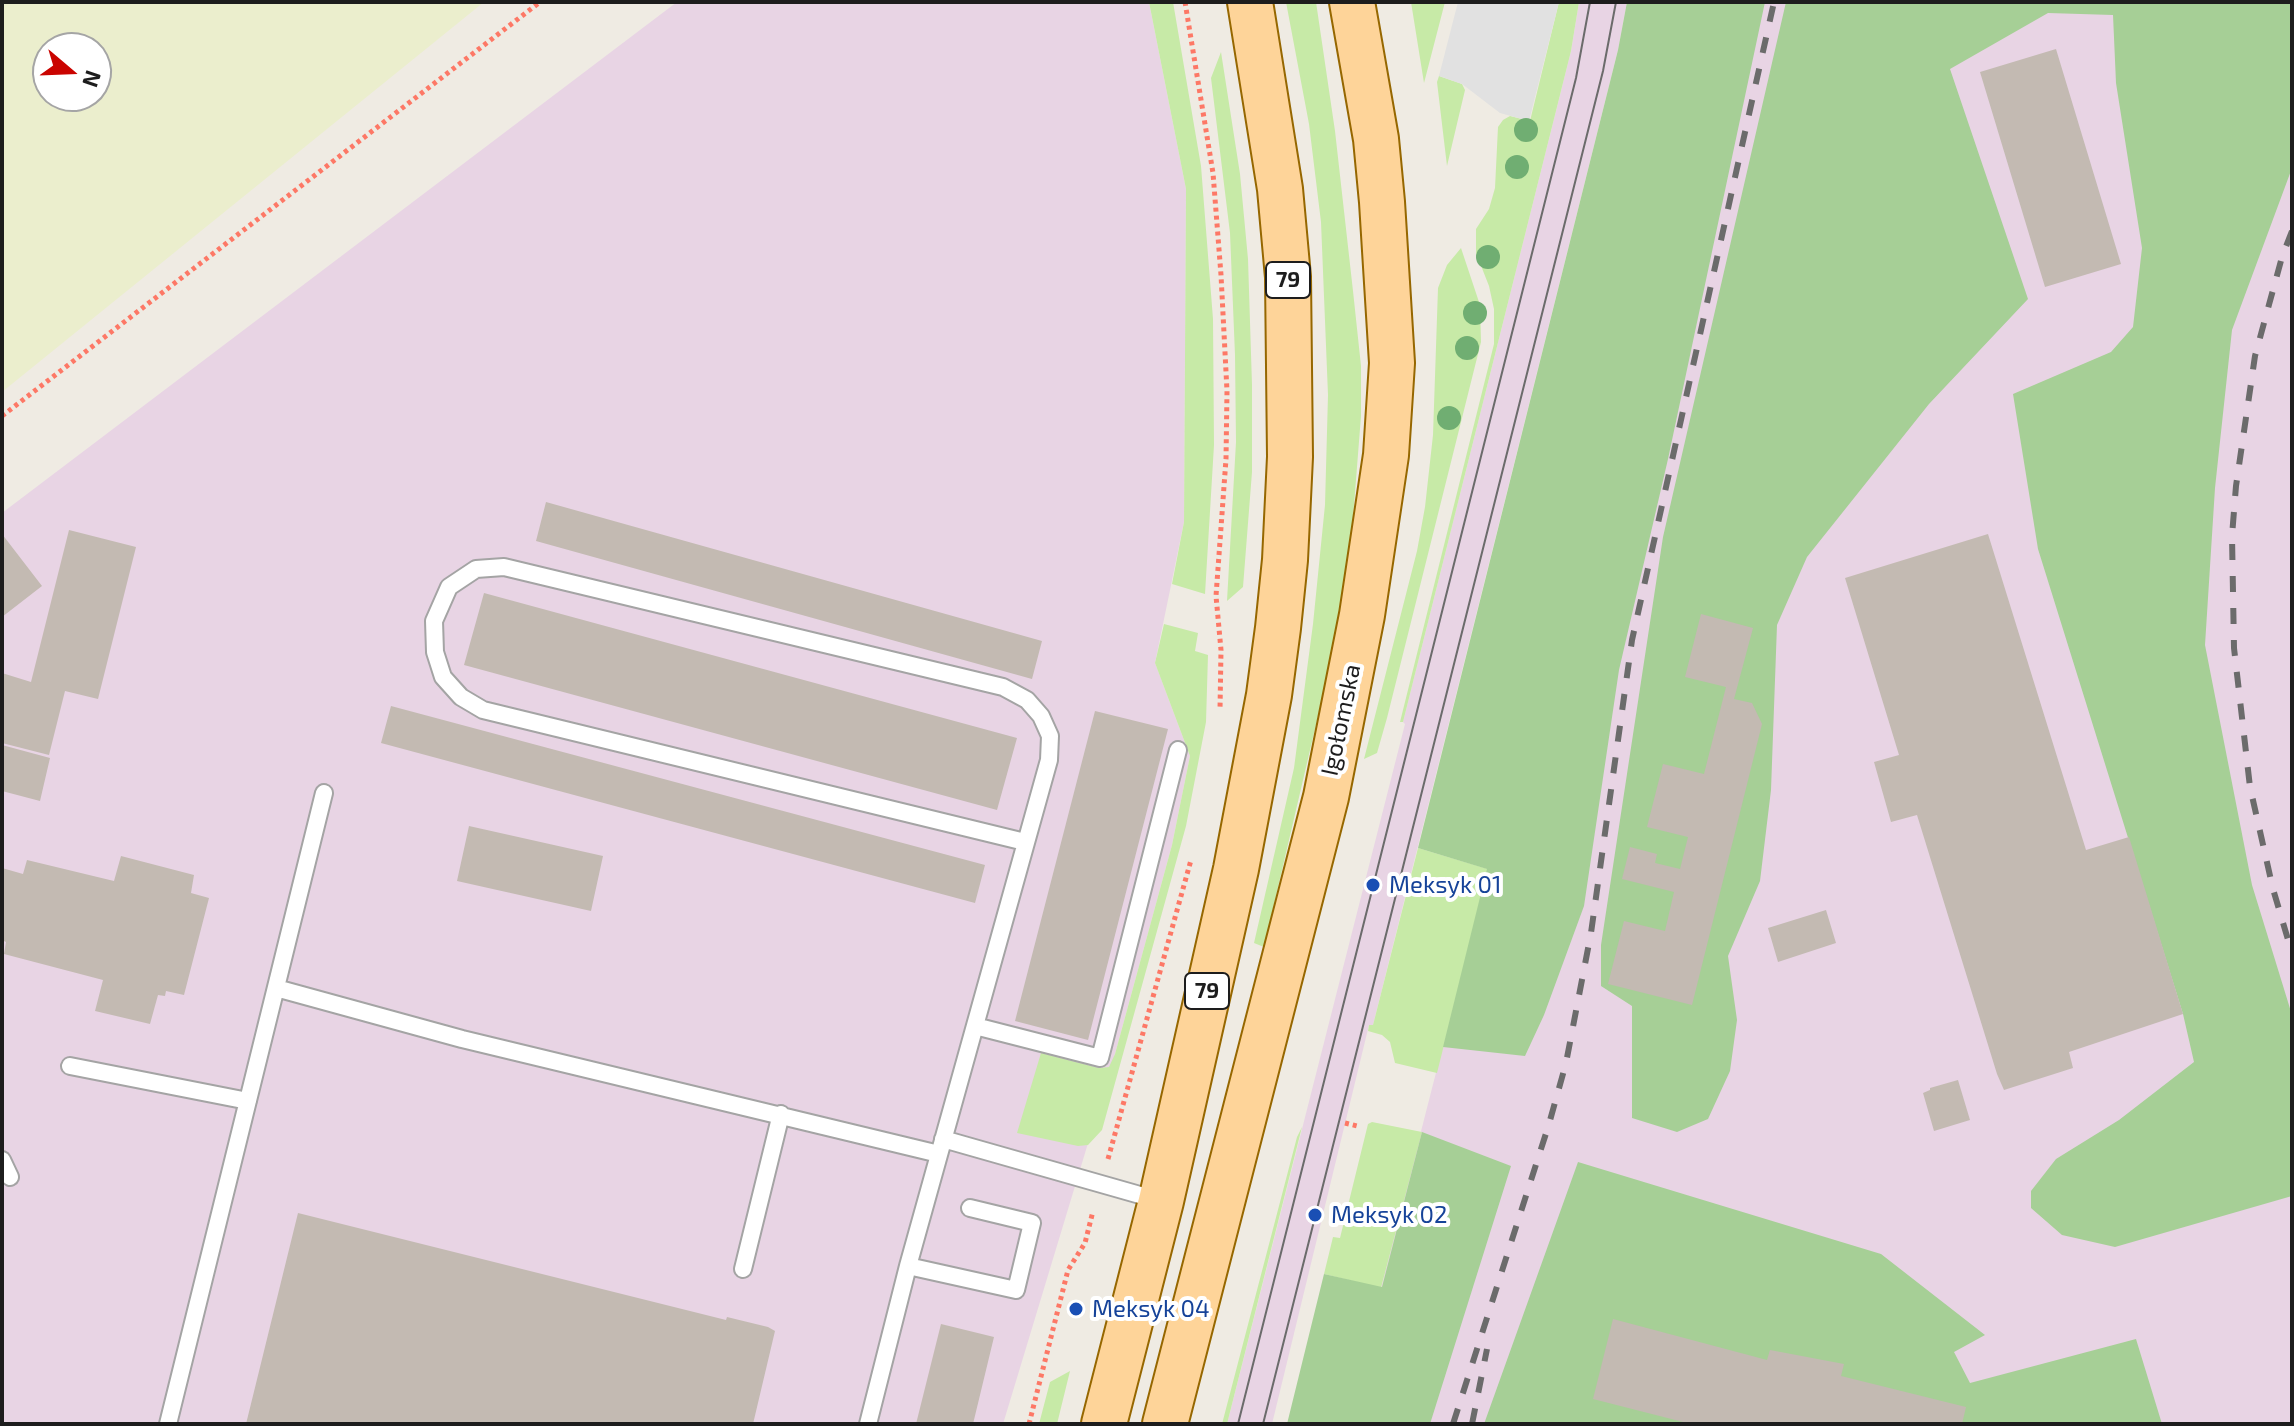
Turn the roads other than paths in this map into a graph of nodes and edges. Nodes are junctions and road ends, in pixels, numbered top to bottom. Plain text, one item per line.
1 (1250, 2) edge
2 (1361, 9) edge
3 (1178, 750) dead end
4 (324, 793) dead end
5 (1025, 842) junction
6 (276, 988) junction
7 (975, 1026) junction
8 (70, 1066) dead end
9 (248, 1101) junction
10 (781, 1114) junction
11 (941, 1146) junction
12 (2, 1160) edge
13 (10, 1177) dead end
14 (1161, 1201) junction
15 (970, 1208) dead end
16 (908, 1266) junction
17 (743, 1269) dead end
18 (168, 1424) edge
19 (868, 1424) edge
20 (1104, 1424) edge
21 (1165, 1424) edge

1 - 14 main road, 79
2 - 21 main road, Igołomska
3 - 7 lane
4 - 6 lane
5 - 5 lane
5 - 7 lane
6 - 9 lane
6 - 10 lane
7 - 11 lane
8 - 9 lane
9 - 18 lane
10 - 11 lane
10 - 17 lane
11 - 14 lane
11 - 16 lane
12 - 13 lane
14 - 20 main road, 79
15 - 16 lane
16 - 19 lane

